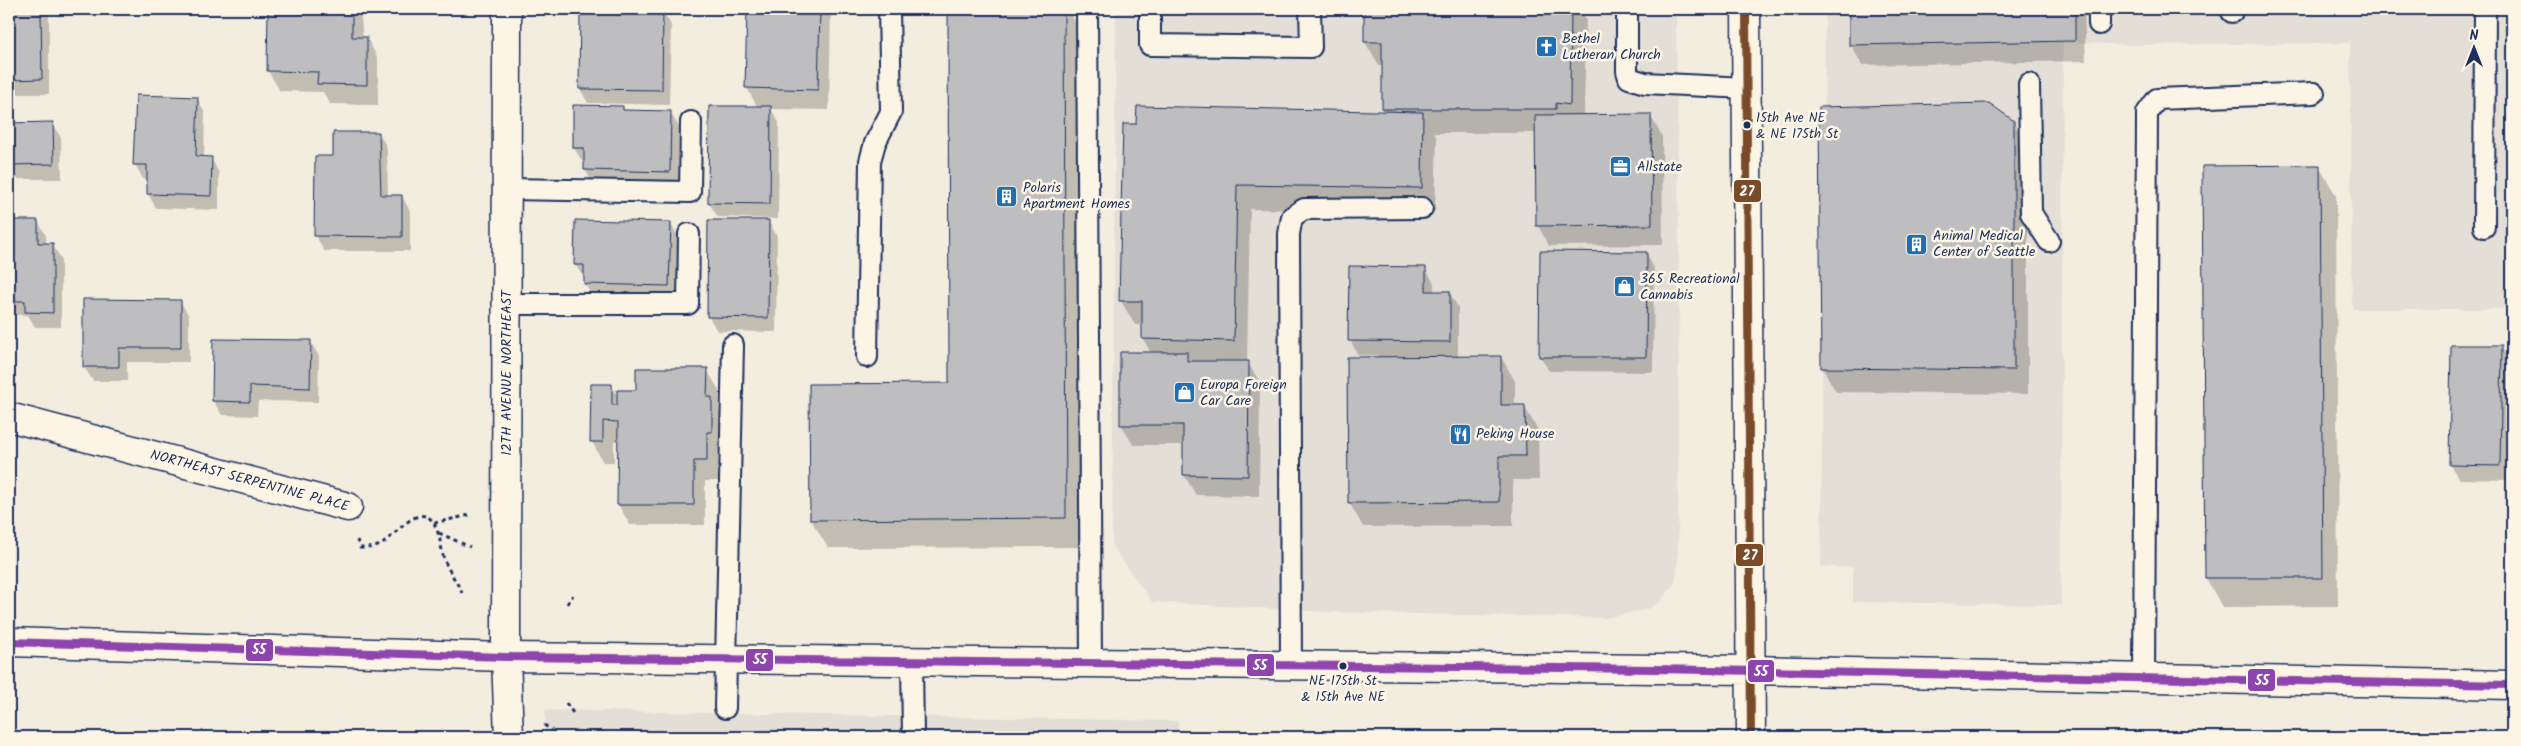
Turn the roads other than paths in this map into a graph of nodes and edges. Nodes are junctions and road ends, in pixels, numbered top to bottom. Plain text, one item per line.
1 (507, 9) edge
2 (889, 9) edge
3 (1088, 9) edge
4 (1150, 9) edge
5 (1310, 9) edge
6 (1627, 9) edge
7 (1746, 9) edge
8 (2485, 9) edge
9 (2029, 84) dead end
10 (1746, 88) junction
11 (2314, 93) dead end
12 (691, 122) dead end
13 (507, 189) junction
14 (1422, 208) dead end
15 (2484, 227) dead end
16 (689, 234) dead end
17 (2049, 241) dead end
18 (506, 304) junction
19 (733, 346) dead end
20 (867, 357) dead end
21 (9, 417) edge
22 (348, 507) road end
23 (9, 642) edge
24 (506, 657) junction
25 (726, 659) junction
26 (912, 661) junction
27 (1091, 663) junction
28 (1291, 665) junction
29 (1749, 670) junction
30 (2144, 678) junction
31 (2512, 685) edge
32 (725, 708) dead end
33 (509, 737) edge
34 (913, 737) edge
35 (1751, 737) edge

1 - 13 main road, 12TH AVENUE NORTHEAST
2 - 20 lane
3 - 27 lane
4 - 5 lane
6 - 10 lane
7 - 10 main road
8 - 15 lane
9 - 17 lane
10 - 29 main road
11 - 30 lane
12 - 13 lane
13 - 18 main road, 12TH AVENUE NORTHEAST
14 - 28 lane
16 - 18 lane
18 - 24 main road, 12TH AVENUE NORTHEAST
19 - 25 lane
21 - 22 main road, NORTHEAST SERPENTINE PLACE
23 - 24 main road
24 - 25 main road
24 - 33 main road, 12TH AVENUE NORTHEAST
25 - 26 main road
25 - 32 lane
26 - 27 main road
26 - 34 lane
27 - 28 main road
28 - 29 main road
29 - 30 main road
29 - 35 main road
30 - 31 main road

